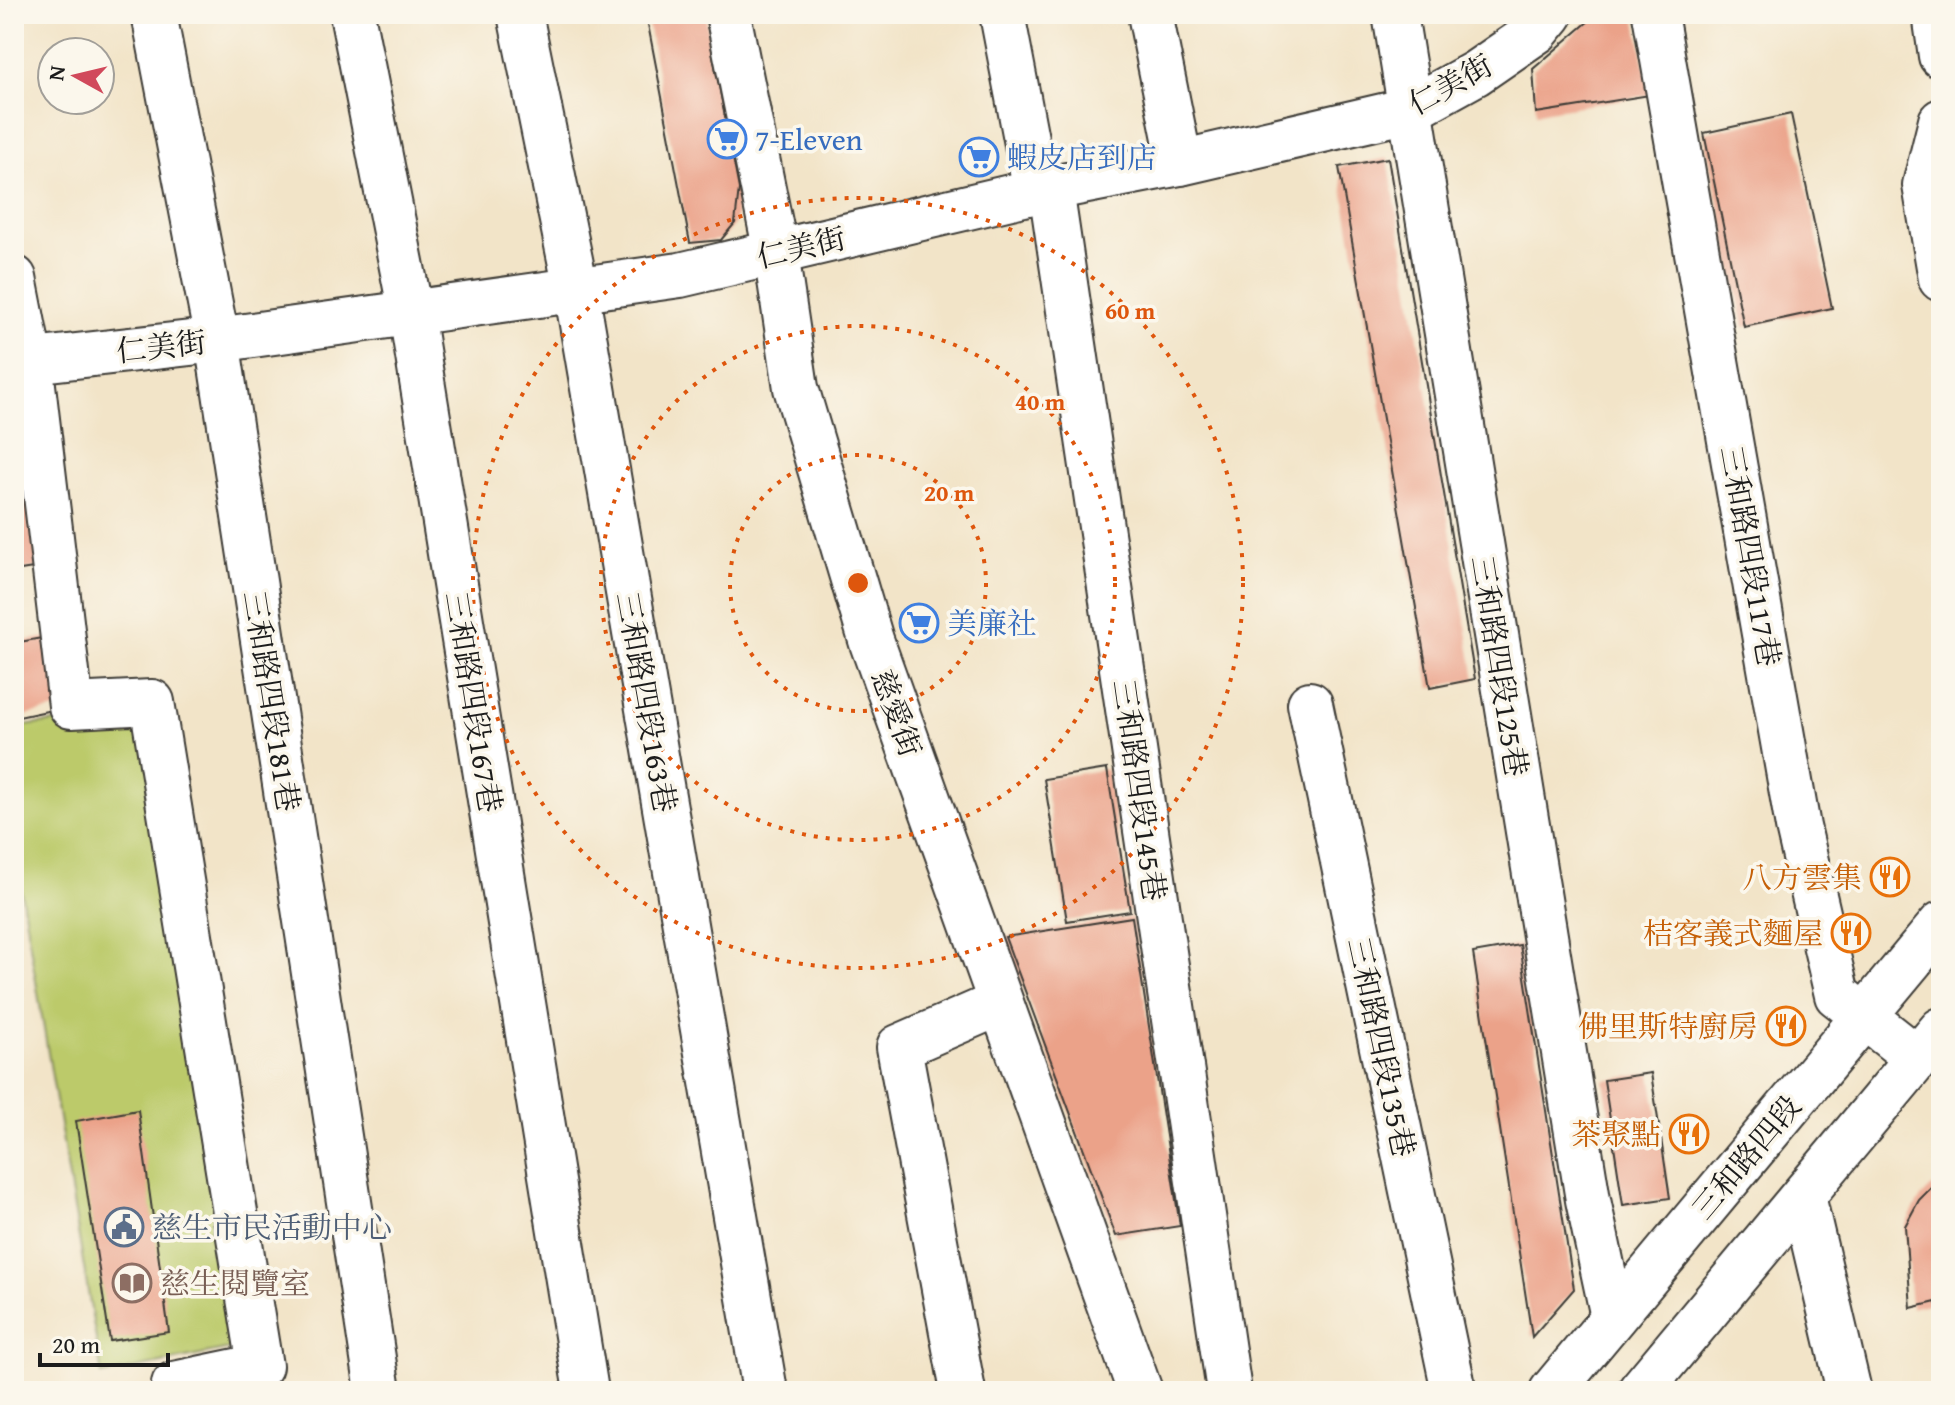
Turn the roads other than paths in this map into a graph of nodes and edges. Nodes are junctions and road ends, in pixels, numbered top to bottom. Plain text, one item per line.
1 (154, 14) edge
2 (352, 14) edge
3 (520, 14) edge
4 (728, 14) edge
5 (1002, 14) edge
6 (1150, 14) edge
7 (1395, 14) edge
8 (1551, 14) edge
9 (1655, 14) edge
10 (1935, 14) edge
11 (1941, 56) edge
12 (1409, 110) junction
13 (1941, 121) edge
14 (1180, 163) junction
15 (1044, 190) junction
16 (776, 253) junction
17 (14, 278) edge
18 (1941, 279) edge
19 (576, 289) junction
20 (411, 313) junction
21 (217, 340) junction
22 (22, 362) edge
23 (1310, 704) dead end
24 (1941, 924) edge
25 (1000, 1003) junction
26 (1864, 1017) junction
27 (1929, 1044) edge
28 (1803, 1196) junction
29 (1613, 1317) junction
30 (175, 1391) edge
31 (378, 1391) edge
32 (586, 1391) edge
33 (765, 1391) edge
34 (963, 1391) edge
35 (1140, 1391) edge
36 (1229, 1391) edge
37 (1454, 1391) edge
38 (1552, 1391) edge
39 (1640, 1391) edge
40 (1849, 1391) edge

1 - 21 street, 三和路四段181巷
2 - 20 street, 三和路四段167巷
3 - 19 street, 三和路四段163巷
4 - 16 street, 慈愛街
5 - 15 street, 三和路四段145巷
6 - 14 street
7 - 12 street, 三和路四段125巷
8 - 12 street, 仁美街
9 - 26 street, 三和路四段117巷
10 - 11 street
12 - 14 street, 仁美街
12 - 29 street, 三和路四段125巷
13 - 18 street
14 - 15 street, 仁美街
15 - 16 street, 仁美街
15 - 36 street, 三和路四段145巷
16 - 19 street, 仁美街
16 - 25 street, 慈愛街
17 - 22 street
19 - 20 street, 仁美街
19 - 33 street, 三和路四段163巷
20 - 21 street, 仁美街
20 - 32 street, 三和路四段167巷
21 - 22 street, 仁美街
21 - 31 street, 三和路四段181巷
22 - 30 street
23 - 37 street, 三和路四段135巷
24 - 26 street, 三和路四段
25 - 34 street
25 - 35 street, 慈愛街
26 - 27 street, 三和路四段117巷
26 - 29 street, 三和路四段
27 - 28 street
28 - 39 street
28 - 40 street
29 - 38 street, 三和路四段

